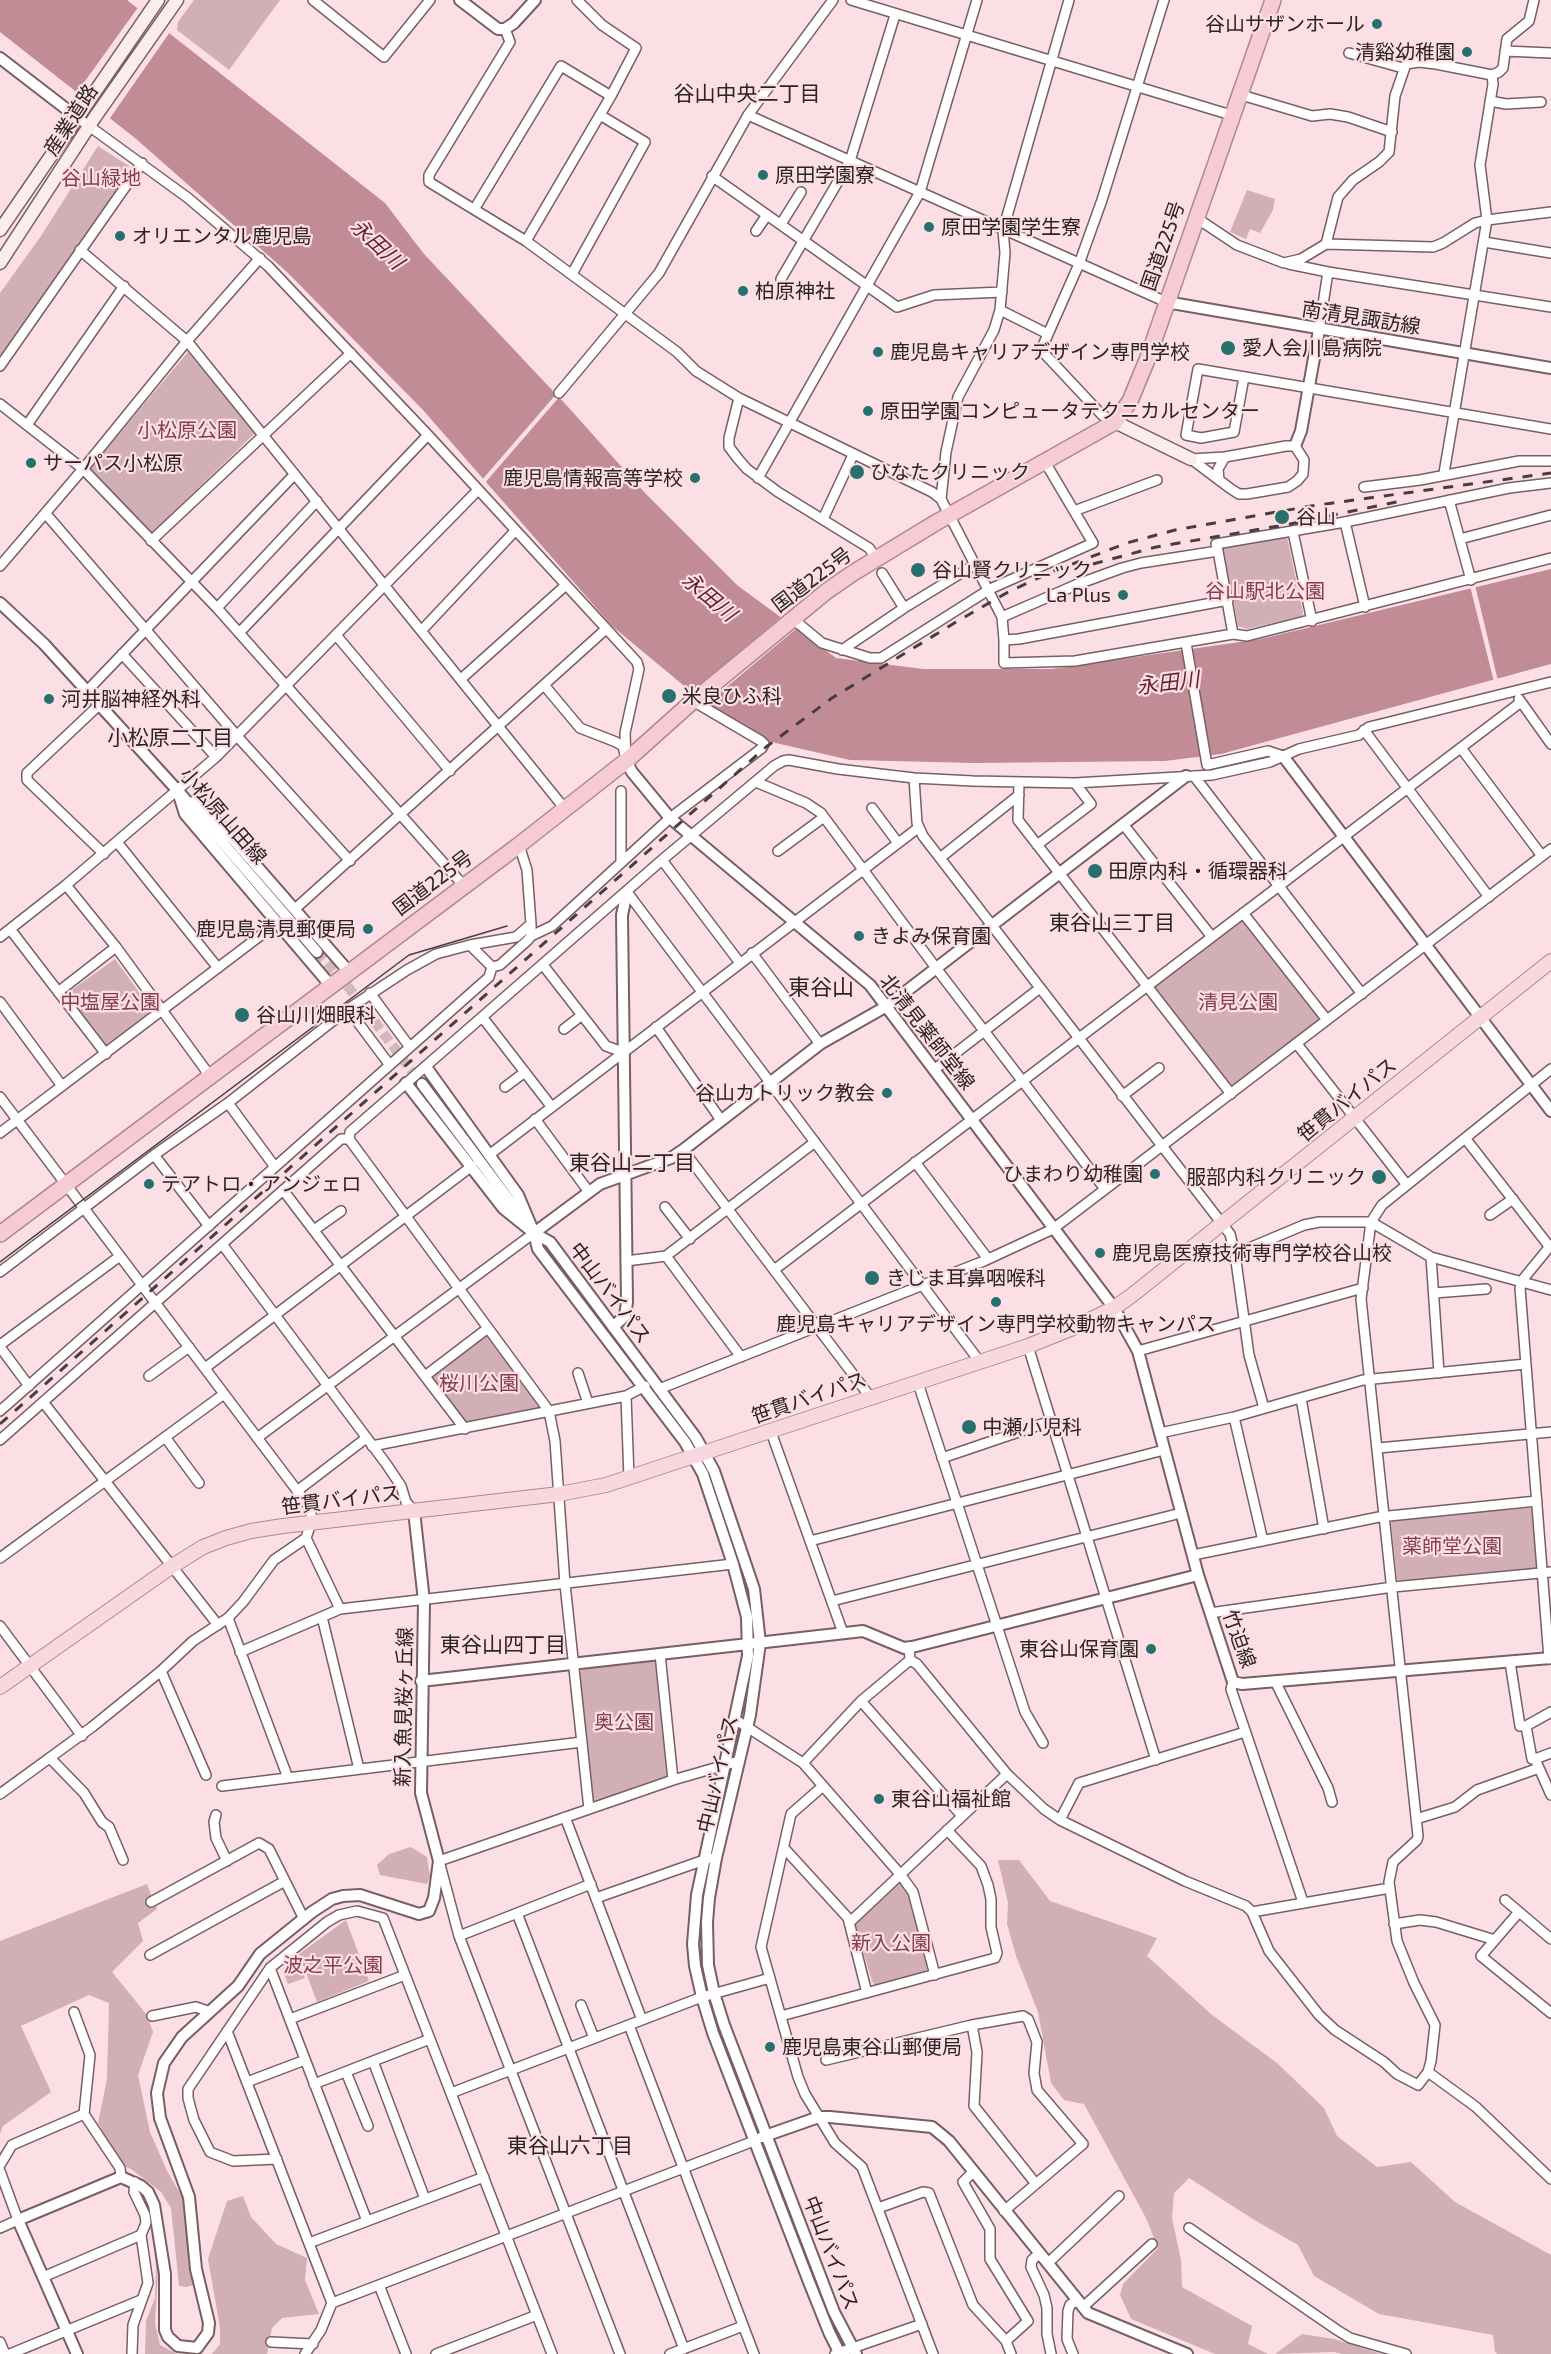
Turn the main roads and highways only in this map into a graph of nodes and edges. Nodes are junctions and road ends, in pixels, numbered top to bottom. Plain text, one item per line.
1 (158, 0) edge
2 (177, 0) edge
3 (1273, 0) edge
4 (0, 230) edge
5 (0, 263) edge
6 (1115, 422) junction
7 (1191, 459) road end
8 (1551, 961) edge
9 (0, 1234) edge
10 (0, 1687) edge

1 - 4 main road, 産業道路
2 - 5 main road, 産業道路
3 - 6 highway, 国道225号
6 - 7 main road
6 - 9 highway, 国道225号
8 - 10 main road, 笹貫バイパス

